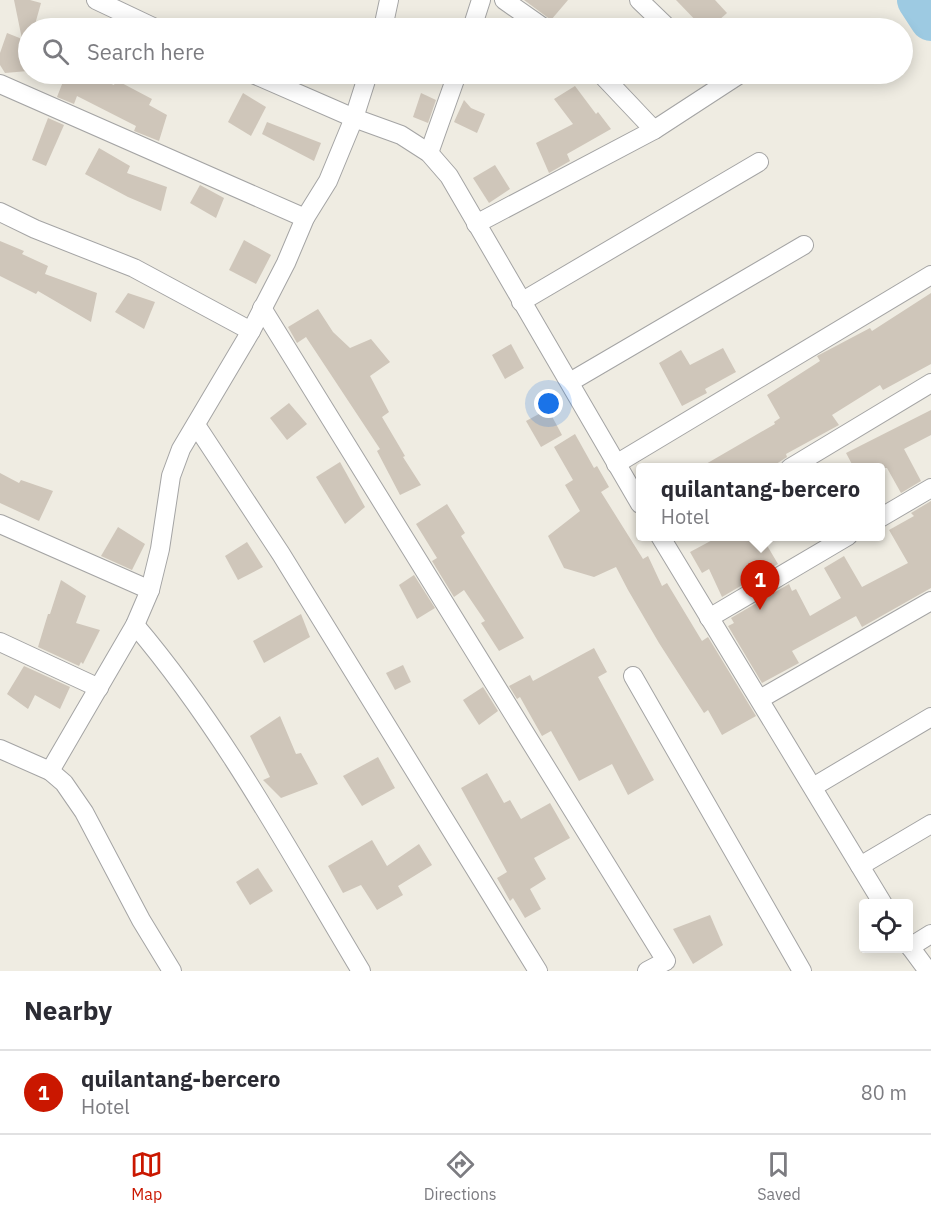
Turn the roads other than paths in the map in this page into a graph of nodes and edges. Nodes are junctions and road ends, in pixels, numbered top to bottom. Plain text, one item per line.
1 (96, 0) edge
2 (389, 0) edge
3 (481, 0) edge
4 (504, 0) edge
5 (639, 0) edge
6 (135, 18) edge
7 (385, 18) edge
8 (475, 18) edge
9 (530, 18) edge
10 (658, 18) edge
11 (0, 84) edge
12 (276, 84) edge
13 (365, 84) edge
14 (453, 84) edge
15 (610, 84) edge
16 (717, 84) edge
17 (354, 118) junction
18 (654, 130) junction
19 (429, 153) junction
20 (759, 162) dead end
21 (0, 212) edge
22 (305, 218) junction
23 (476, 224) junction
24 (804, 244) dead end
25 (931, 275) edge
26 (521, 302) junction
27 (262, 308) junction
28 (250, 331) junction
29 (570, 382) junction
30 (931, 383) edge
31 (196, 425) junction
32 (798, 463) edge
33 (616, 464) junction
34 (931, 488) edge
35 (636, 497) edge
36 (885, 515) edge
37 (0, 524) edge
38 (667, 541) edge
39 (841, 541) edge
40 (150, 590) junction
41 (931, 601) edge
42 (709, 618) junction
43 (135, 625) junction
44 (0, 642) edge
45 (633, 676) dead end
46 (99, 688) junction
47 (760, 699) junction
48 (931, 717) edge
49 (0, 749) edge
50 (51, 771) junction
51 (813, 787) junction
52 (931, 824) edge
53 (860, 866) junction
54 (881, 899) edge
55 (931, 934) edge
56 (913, 943) edge
57 (913, 950) edge
58 (669, 966) edge
59 (172, 971) edge
60 (361, 971) edge
61 (538, 971) edge
62 (647, 971) edge
63 (802, 971) edge
64 (928, 971) edge

1 - 6 street
2 - 7 street
3 - 8 street
4 - 9 street
5 - 10 street
11 - 22 street
12 - 17 street
13 - 17 street
14 - 19 street
15 - 18 street
16 - 18 street
17 - 19 street
17 - 22 street
18 - 23 street
19 - 23 street
20 - 26 street
21 - 28 street
22 - 27 street
23 - 26 street
24 - 29 street
25 - 33 street
26 - 29 street
27 - 28 street
27 - 58 street
28 - 31 street
29 - 33 street
30 - 32 street
31 - 40 street
31 - 61 street
33 - 35 street
34 - 36 street
37 - 40 street
38 - 42 street
39 - 42 street
40 - 43 street
41 - 47 street
42 - 47 street
43 - 46 street
43 - 60 street
44 - 46 street
45 - 63 street
46 - 50 street
47 - 51 street
48 - 51 street
49 - 50 street
50 - 59 street
51 - 53 street
52 - 53 street
53 - 54 street
55 - 56 street
57 - 64 street
58 - 62 street

